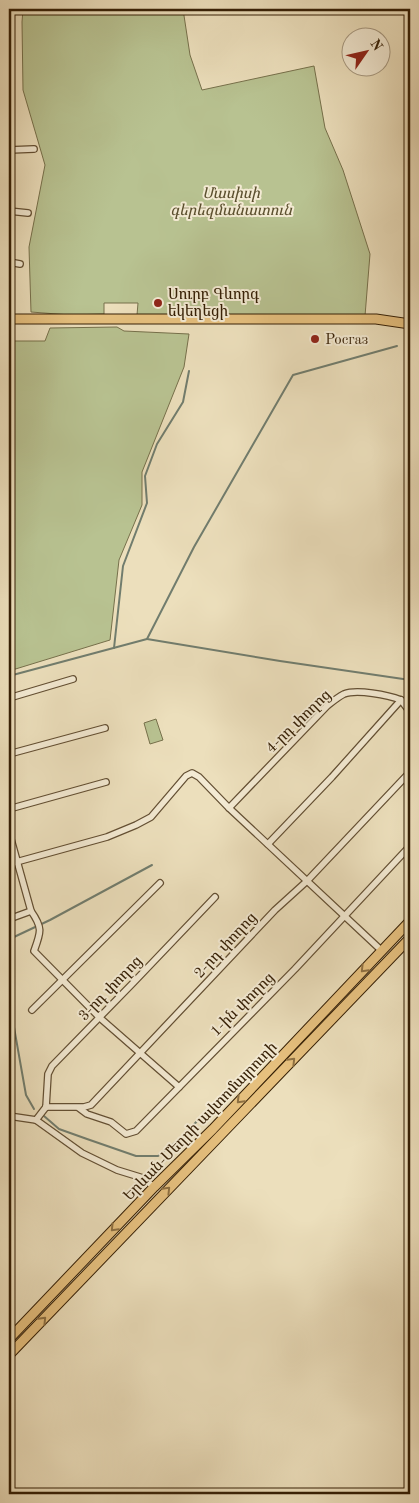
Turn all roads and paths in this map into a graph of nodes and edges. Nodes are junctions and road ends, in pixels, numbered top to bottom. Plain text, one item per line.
1 (34, 149) dead end
2 (9, 150) edge
3 (9, 211) edge
4 (28, 213) dead end
5 (9, 262) edge
6 (20, 264) dead end
7 (9, 319) edge
8 (410, 324) edge
9 (73, 679) dead end
10 (9, 698) edge
11 (400, 700) junction
12 (410, 712) edge
13 (105, 728) dead end
14 (9, 754) edge
15 (410, 772) edge
16 (106, 782) dead end
17 (229, 808) junction
18 (9, 809) edge
19 (9, 832) edge
20 (268, 844) junction
21 (410, 846) edge
22 (17, 862) junction
23 (9, 864) edge
24 (307, 881) junction
25 (160, 883) dead end
26 (214, 896) dead end
27 (31, 911) junction
28 (345, 916) junction
29 (9, 919) edge
30 (410, 922) edge
31 (410, 938) edge
32 (382, 951) junction
33 (63, 980) junction
34 (32, 1010) dead end
35 (100, 1018) junction
36 (140, 1054) junction
37 (179, 1087) junction
38 (46, 1107) junction
39 (78, 1107) junction
40 (9, 1116) edge
41 (36, 1120) junction
42 (154, 1187) junction
43 (9, 1339) edge
44 (9, 1355) edge

1 - 2 street
3 - 4 street
5 - 6 street
7 - 8 main road
9 - 10 street
11 - 12 street
11 - 17 street, 4-րդ փողոց
11 - 20 street
13 - 14 street
15 - 24 street, 2-րդ փողոց
16 - 18 street
17 - 20 street
17 - 22 street
19 - 22 street
20 - 24 street
21 - 28 street, 1-ին փողոց
22 - 23 street
22 - 27 street
24 - 28 street
24 - 36 street, 2-րդ փողոց
25 - 33 street
26 - 35 street, 3-րդ փողոց
27 - 29 street
27 - 33 street
28 - 32 street
28 - 37 street, 1-ին փողոց
30 - 32 main road, Երևան-Մեղրի ավտոմայրուղի
44 -> 31 main road, Երևան-Մեղրի ավտոմայրուղի
32 -> 42 main road, Երևան-Մեղրի ավտոմայրուղի
33 - 34 street
33 - 35 street
35 - 36 street
35 - 38 street, 3-րդ փողոց
36 - 37 street
36 - 39 street, 2-րդ փողոց
37 - 39 street, 1-ին փողոց
38 - 39 street, 2-րդ փողոց
38 - 41 street
40 - 41 street
41 - 42 street
42 -> 43 main road, Երևան-Մեղրի ավտոմայրուղի

